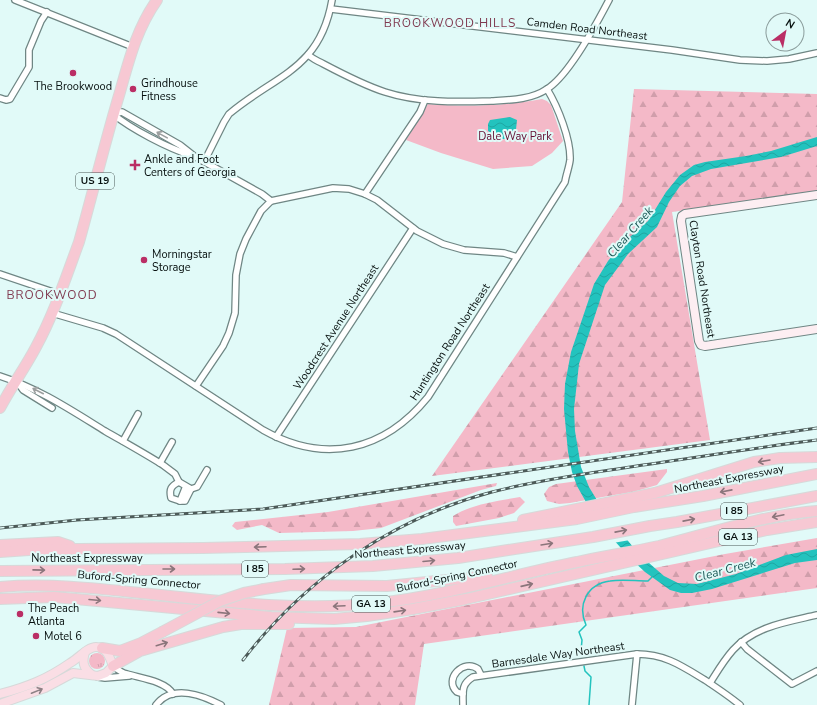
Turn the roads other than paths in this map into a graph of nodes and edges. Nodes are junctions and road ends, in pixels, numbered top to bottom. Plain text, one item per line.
1 (15, 0) edge
2 (157, 0) edge
3 (332, 0) edge
4 (609, 0) edge
5 (331, 9) junction
6 (47, 12) junction
7 (586, 39) junction
8 (133, 47) junction
9 (817, 53) edge
10 (308, 55) junction
11 (547, 89) junction
12 (0, 98) edge
13 (425, 100) junction
14 (113, 114) junction
15 (204, 162) junction
16 (365, 194) junction
17 (817, 195) edge
18 (272, 201) junction
19 (413, 228) junction
20 (517, 257) junction
21 (0, 274) edge
22 (59, 294) junction
23 (52, 312) junction
24 (817, 329) edge
25 (0, 376) edge
26 (17, 383) junction
27 (196, 386) junction
28 (0, 408) edge
29 (52, 408) dead end
30 (138, 414) dead end
31 (276, 437) junction
32 (123, 441) junction
33 (172, 442) dead end
34 (817, 457) edge
35 (160, 463) junction
36 (207, 470) dead end
37 (817, 474) edge
38 (179, 482) junction
39 (188, 488) junction
40 (817, 496) edge
41 (631, 503) junction
42 (817, 511) edge
43 (817, 522) edge
44 (0, 545) edge
45 (78, 549) junction
46 (658, 550) junction
47 (0, 552) edge
48 (611, 561) junction
49 (556, 567) junction
50 (0, 570) edge
51 (0, 587) edge
52 (0, 599) edge
53 (817, 615) edge
54 (334, 618) junction
55 (741, 642) junction
56 (102, 648) junction
57 (85, 652) junction
58 (637, 654) junction
59 (126, 658) junction
60 (113, 666) junction
61 (817, 671) edge
62 (481, 675) junction
63 (94, 676) junction
64 (138, 676) junction
65 (710, 683) junction
66 (0, 694) edge
67 (173, 694) junction
68 (463, 694) junction
69 (0, 704) edge
70 (156, 705) edge
71 (221, 705) edge
72 (463, 705) edge
73 (632, 705) edge
74 (740, 705) edge

1 - 6 street
2 - 8 highway, US 19
3 - 5 street
4 - 7 street
5 - 7 street, Camden Road Northeast
5 - 10 street
6 - 8 street
6 - 12 street
7 - 9 street, Camden Road Northeast
7 - 11 street
8 - 14 highway, US 19
10 - 13 street
10 - 15 street
11 - 13 street
11 - 20 street, Huntington Road Northeast
13 - 16 street
14 - 15 street
14 - 22 highway, US 19
15 - 18 street
16 - 18 street
16 - 19 street
17 - 24 street, Clayton Road Northeast
18 - 27 street
19 - 20 street
19 - 31 street, Woodcrest Avenue Northeast
20 - 31 street, Huntington Road Northeast
21 - 22 street
22 - 23 highway, US 19
23 - 26 highway, US 19
23 - 27 street, Huntington Road Northeast
25 - 26 street
26 - 28 highway, US 19
26 - 29 street
32 -> 26 street
27 - 31 street, Huntington Road Northeast
30 - 32 street
32 - 35 street
33 - 35 street
34 -> 41 highway
35 - 38 street
36 - 39 street
37 -> 41 highway, Northeast Expressway / I 85
38 - 39 street
38 - 39 street
50 -> 40 highway, Northeast Expressway / I 85
41 -> 45 highway, Northeast Expressway / I 85
42 -> 46 highway, Buford-Spring Connector / GA 13
43 - 46 highway, Buford-Spring Connector / GA 13
44 - 45 highway
45 - 47 highway, Northeast Expressway / I 85
46 - 48 highway, Buford-Spring Connector / GA 13
48 - 49 highway, Buford-Spring Connector / GA 13
54 -> 48 highway, Buford-Spring Connector / GA 13
49 -> 51 highway, Buford-Spring Connector / GA 13
49 - 56 highway, bridge
52 -> 54 highway, Buford-Spring Connector / GA 13
53 - 55 street
59 -> 54 highway
55 - 61 street
55 - 65 street
56 - 57 main road
56 - 60 main road
57 - 63 main road
57 - 66 main road
58 - 62 street, Barnesdale Way Northeast
58 - 65 street, Barnesdale Way Northeast
58 - 73 street
59 - 60 highway
59 - 64 street
60 - 63 main road
60 - 64 street
62 - 68 street, Barnesdale Way Northeast
62 - 68 street, Barnesdale Way Northeast
63 - 64 street
69 -> 63 main road
64 - 67 street
65 - 74 street, Barnesdale Way Northeast
67 - 70 street
67 - 71 street
68 - 72 street, Barnesdale Way Northeast

